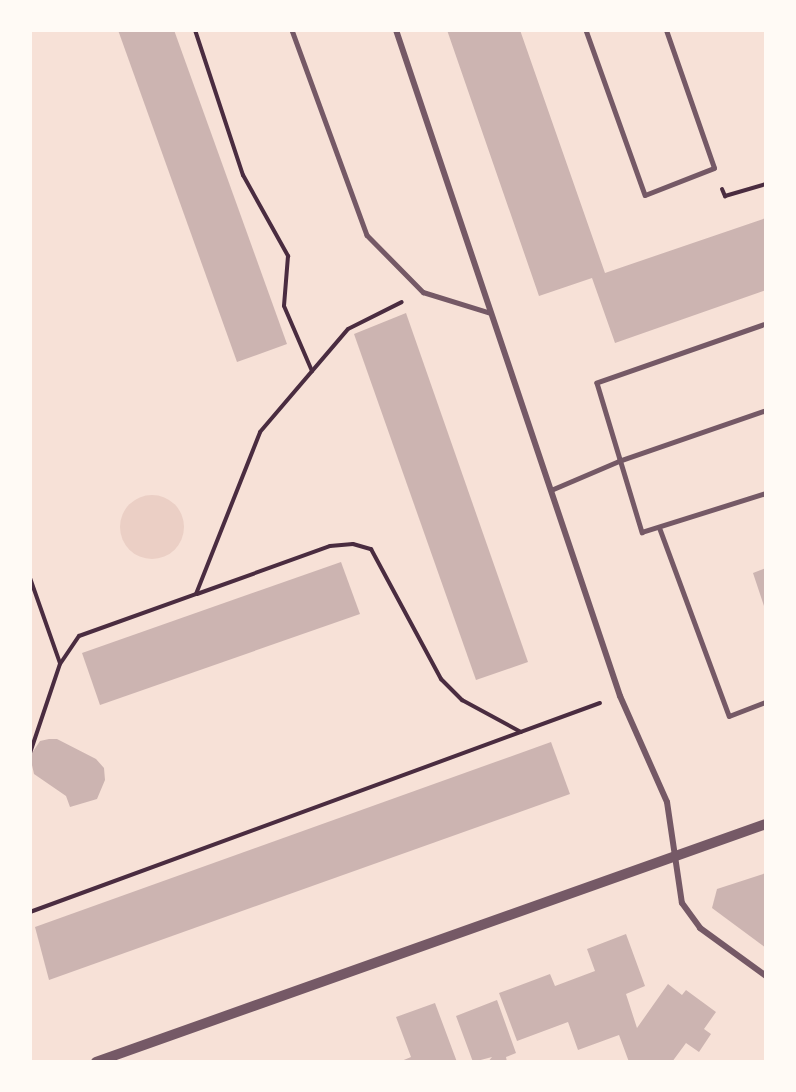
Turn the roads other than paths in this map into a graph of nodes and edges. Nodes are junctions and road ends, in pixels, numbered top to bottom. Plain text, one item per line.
1 (292, 30) edge
2 (396, 30) edge
3 (586, 30) edge
4 (666, 30) edge
5 (491, 313) junction
6 (766, 324) edge
7 (766, 410) edge
8 (619, 461) junction
9 (551, 490) junction
10 (766, 493) edge
11 (660, 529) junction
12 (766, 702) edge
13 (766, 824) edge
14 (674, 856) junction
15 (766, 976) edge
16 (96, 1062) edge

1 - 5 lane
2 - 5 street
3 - 4 lane
5 - 9 street
6 - 8 lane
7 - 8 lane
8 - 9 lane
8 - 11 lane
9 - 14 street
10 - 11 lane
11 - 12 lane
13 - 14 street
14 - 15 street
14 - 16 street

